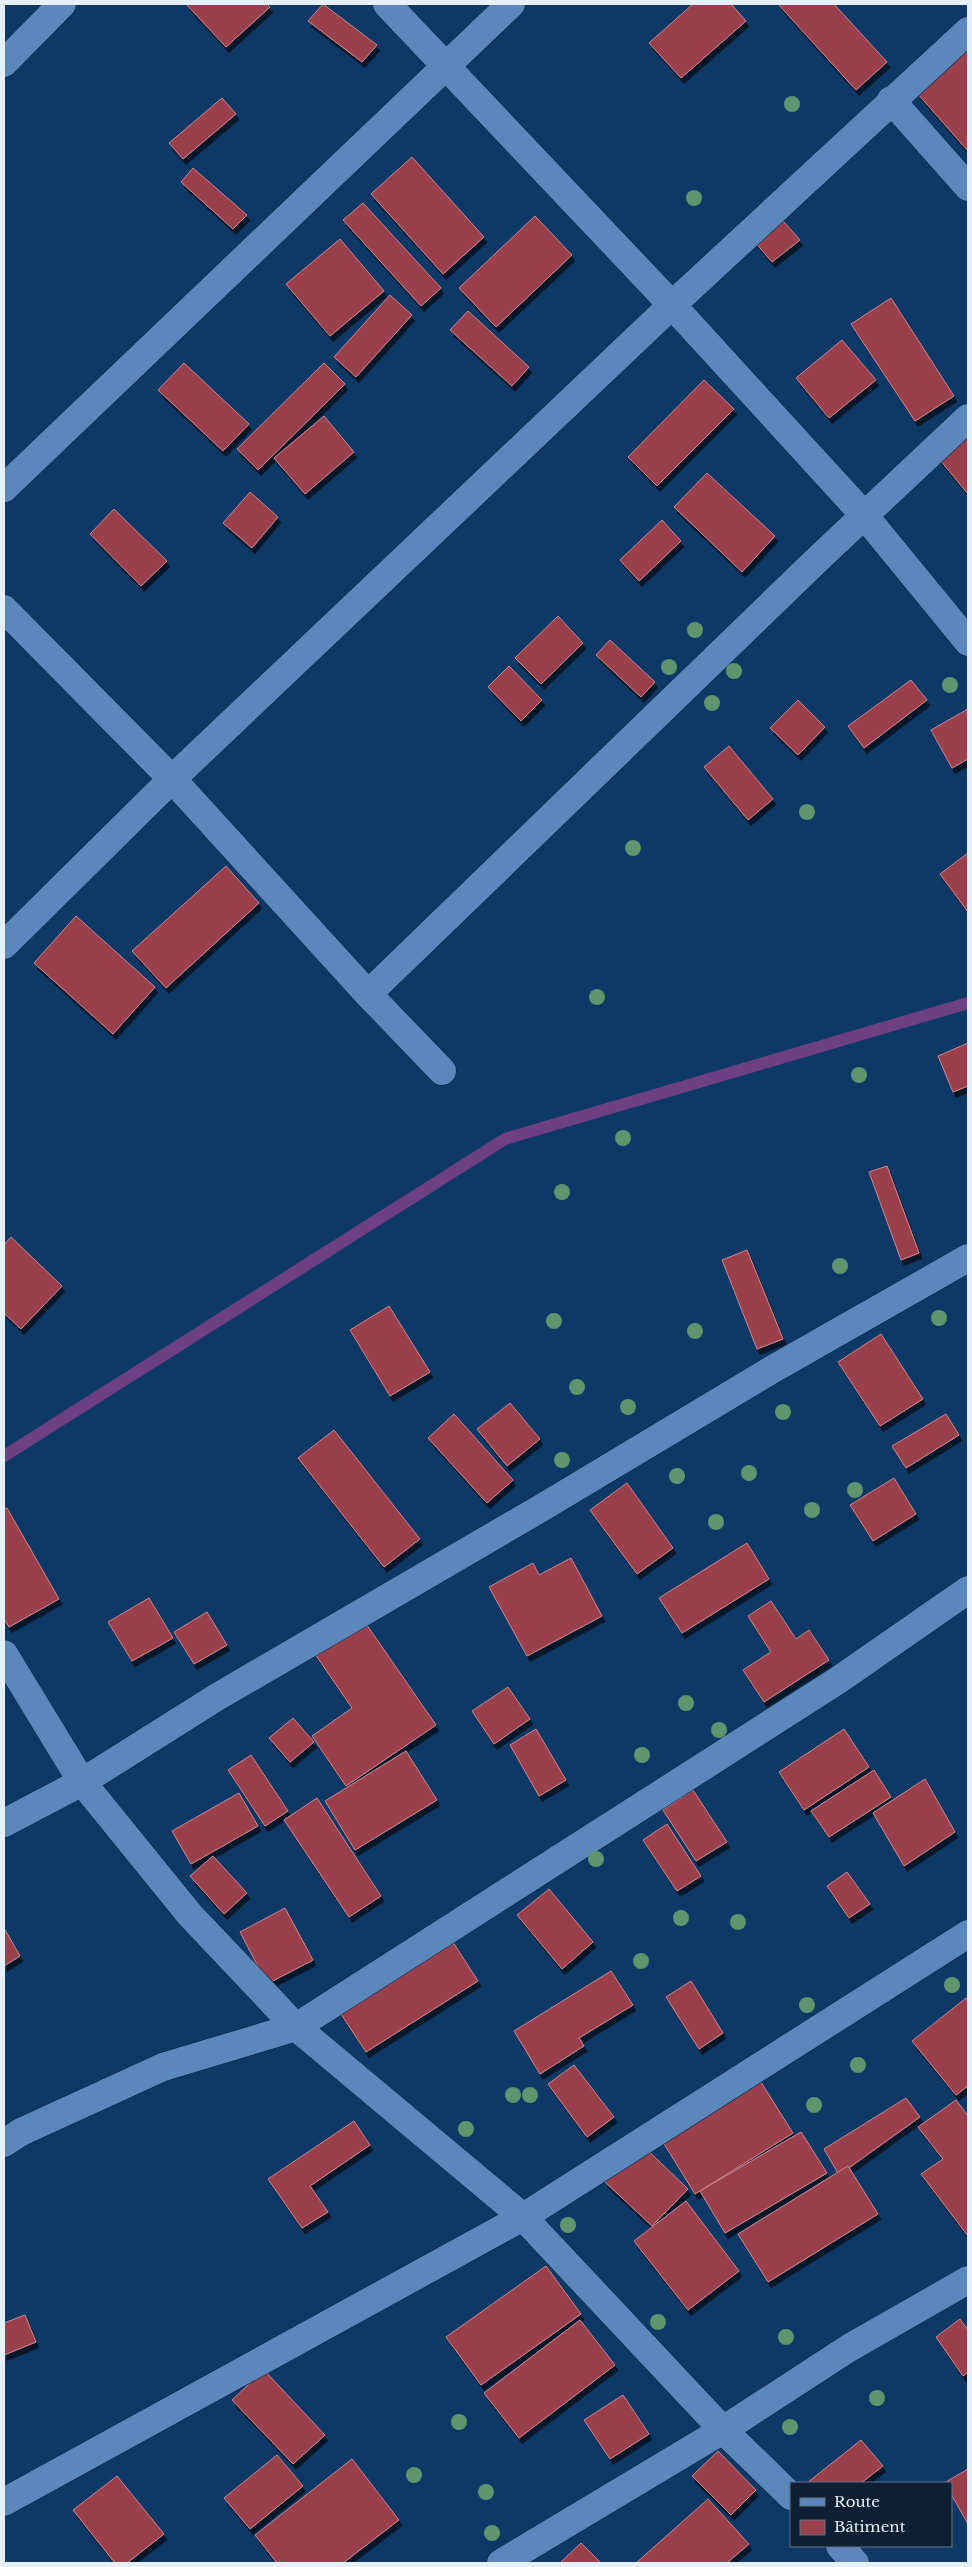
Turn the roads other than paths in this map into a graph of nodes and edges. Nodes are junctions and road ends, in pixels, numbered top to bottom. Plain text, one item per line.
1 (62, 4) edge
2 (388, 4) edge
3 (511, 4) edge
4 (968, 31) edge
5 (4, 63) edge
6 (447, 64) junction
7 (891, 100) junction
8 (968, 187) edge
9 (672, 305) junction
10 (968, 418) edge
11 (4, 488) edge
12 (864, 515) junction
13 (4, 609) edge
14 (968, 642) edge
15 (172, 779) junction
16 (4, 945) edge
17 (368, 994) junction
18 (442, 1071) dead end
19 (968, 1258) edge
20 (968, 1590) edge
21 (4, 1654) edge
22 (82, 1782) junction
23 (4, 1823) edge
24 (968, 1934) edge
25 (296, 2027) junction
26 (4, 2143) edge
27 (523, 2217) junction
28 (968, 2280) edge
29 (723, 2430) junction
30 (790, 2495) edge
31 (4, 2502) edge
32 (841, 2547) edge
33 (501, 2563) edge
34 (855, 2563) edge

1 - 5 street
2 - 6 street
3 - 6 street
4 - 7 street
6 - 9 street
6 - 11 street
7 - 8 street
7 - 9 street
9 - 12 street
9 - 15 street
10 - 12 street
12 - 14 street
12 - 17 street
13 - 15 street
15 - 16 street
15 - 17 street
17 - 18 street
19 - 22 street
20 - 25 street
21 - 22 street
22 - 23 street
22 - 25 street
24 - 27 street
25 - 26 street
25 - 27 street
27 - 29 street
27 - 31 street
28 - 29 street
29 - 30 street
29 - 33 street
32 - 34 street

